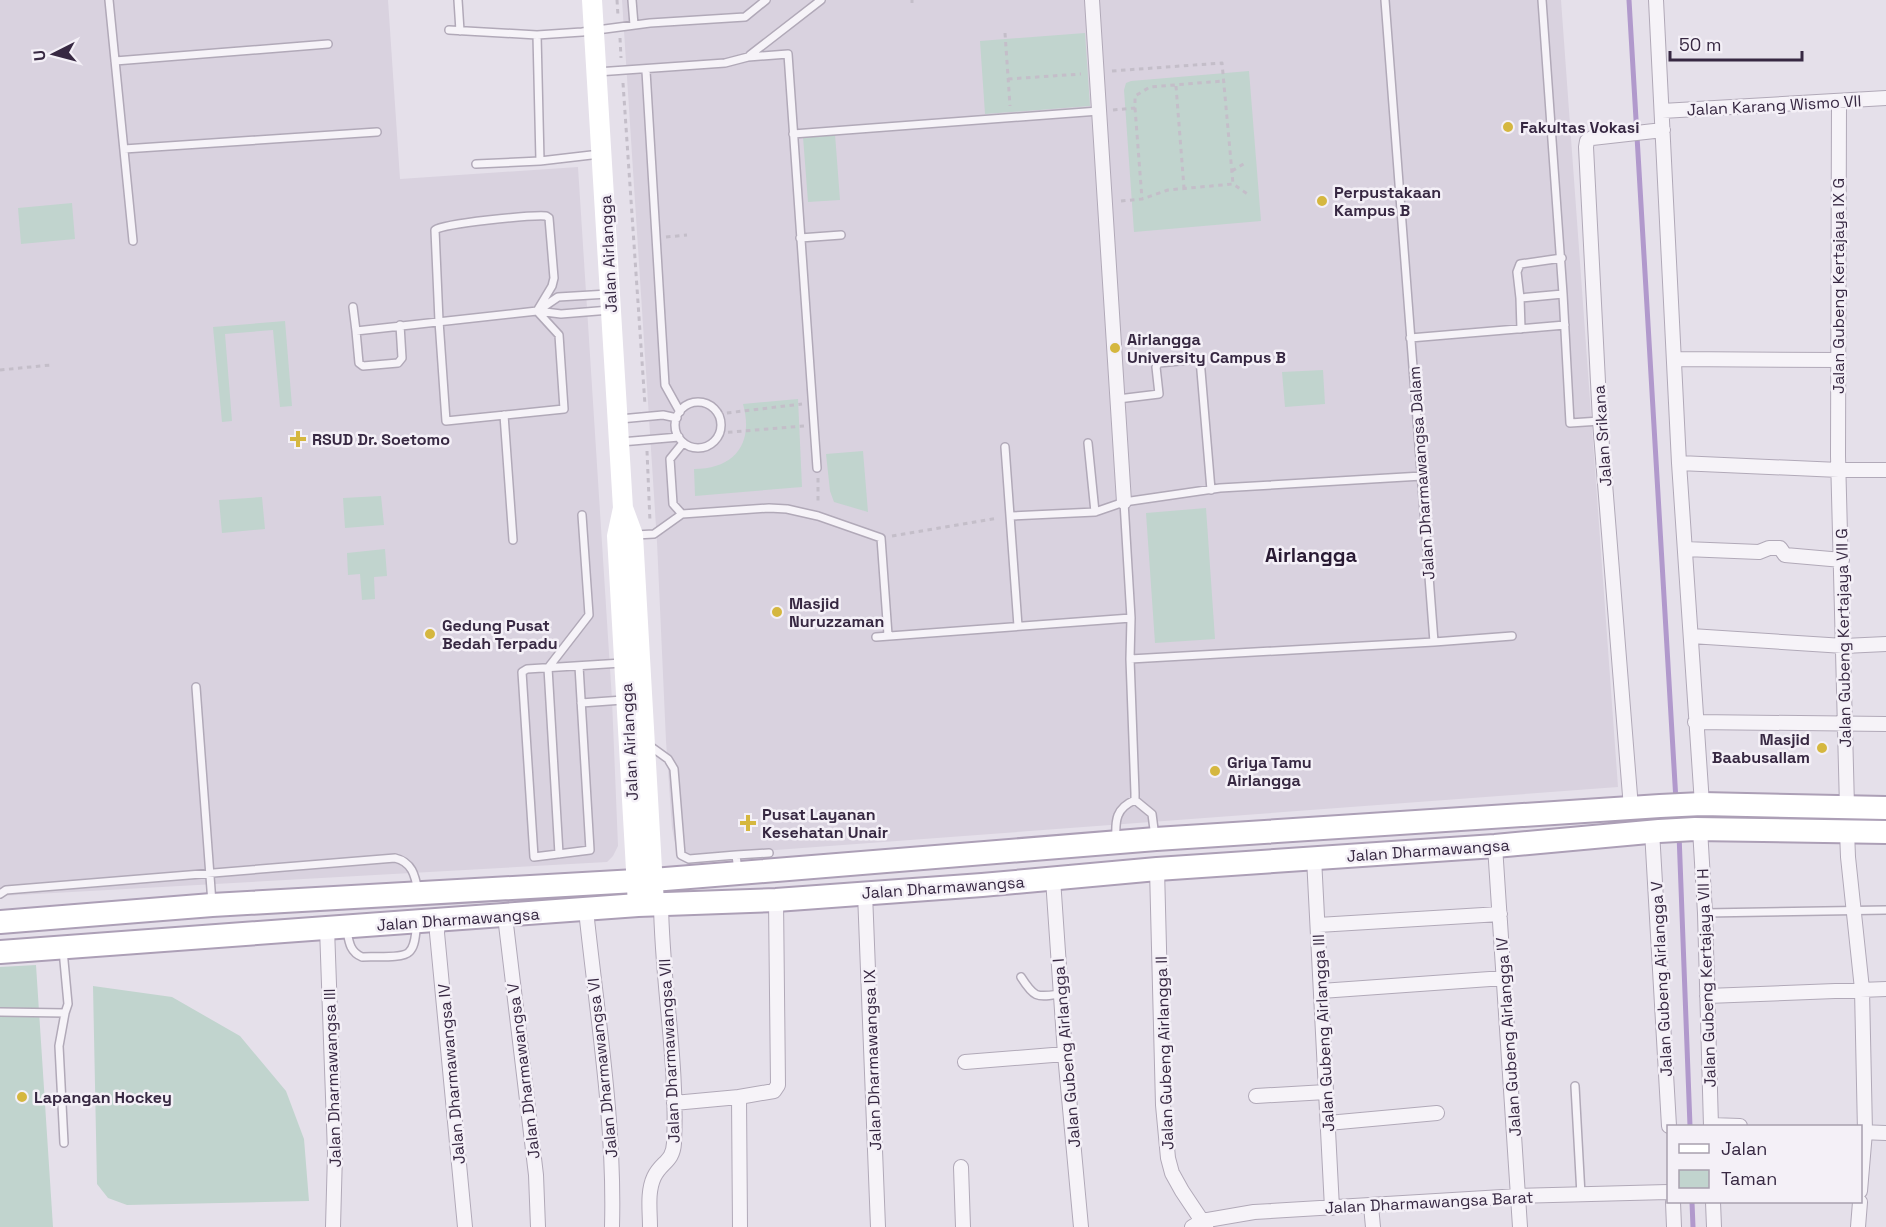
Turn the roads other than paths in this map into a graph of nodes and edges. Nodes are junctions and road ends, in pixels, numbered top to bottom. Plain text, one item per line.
1 (109, 0) edge
2 (458, 0) edge
3 (592, 0) edge
4 (632, 0) edge
5 (766, 0) edge
6 (821, 0) edge
7 (1092, 0) edge
8 (1386, 0) edge
9 (1542, 0) edge
10 (1656, 0) edge
11 (634, 25) junction
12 (449, 30) dead end
13 (460, 31) junction
14 (594, 31) junction
15 (537, 35) junction
16 (328, 44) dead end
17 (748, 57) junction
18 (116, 61) junction
19 (646, 71) junction
20 (622, 72) junction
21 (597, 74) junction
22 (1886, 98) edge
23 (1839, 101) junction
24 (1099, 111) junction
25 (1662, 111) junction
26 (1656, 131) junction
27 (377, 132) dead end
28 (793, 134) junction
29 (124, 149) junction
30 (602, 154) junction
31 (540, 161) junction
32 (476, 164) dead end
33 (841, 235) dead end
34 (800, 238) junction
35 (133, 241) dead end
36 (1562, 258) junction
37 (1563, 294) junction
38 (1520, 298) junction
39 (610, 302) junction
40 (353, 307) dead end
41 (537, 311) junction
42 (439, 321) junction
43 (1565, 325) junction
44 (400, 326) junction
45 (1521, 329) junction
46 (356, 331) junction
47 (1410, 338) junction
48 (1674, 359) junction
49 (1838, 360) junction
50 (1118, 399) junction
51 (504, 415) junction
52 (678, 415) junction
53 (618, 419) junction
54 (1600, 421) junction
55 (681, 440) junction
56 (619, 442) junction
57 (1088, 443) dead end
58 (1005, 447) dead end
59 (1679, 463) junction
60 (818, 468) road end
61 (1839, 470) junction
62 (1886, 470) edge
63 (1422, 476) junction
64 (1210, 490) junction
65 (1124, 502) junction
66 (623, 508) junction
67 (1095, 512) junction
68 (682, 514) junction
69 (582, 515) dead end
70 (1011, 516) junction
71 (642, 534) junction
72 (513, 540) dead end
73 (1685, 549) junction
74 (1842, 560) junction
75 (1131, 618) junction
76 (1018, 626) junction
77 (888, 635) junction
78 (1512, 636) dead end
79 (1691, 636) junction
80 (876, 637) dead end
81 (1434, 642) junction
82 (1886, 644) edge
83 (1844, 646) junction
84 (1130, 659) junction
85 (624, 663) junction
86 (579, 666) junction
87 (549, 668) junction
88 (196, 687) dead end
89 (626, 700) junction
90 (581, 703) junction
91 (1695, 722) junction
92 (1846, 723) junction
93 (1886, 724) edge
94 (645, 743) junction
95 (1136, 800) junction
96 (1699, 804) junction
97 (1847, 807) junction
98 (1631, 808) junction
99 (1886, 808) edge
100 (1697, 829) junction
101 (1656, 831) junction
102 (1847, 831) junction
103 (1886, 832) edge
104 (1156, 839) junction
105 (1117, 843) junction
106 (1495, 846) junction
107 (769, 853) dead end
108 (980, 853) junction
109 (559, 854) junction
110 (1314, 858) junction
111 (737, 864) junction
112 (1157, 869) junction
113 (210, 873) junction
114 (1053, 879) junction
115 (645, 881) junction
116 (982, 885) junction
117 (3, 892) edge
118 (866, 893) junction
119 (418, 894) junction
120 (776, 900) junction
121 (256, 904) junction
122 (651, 905) junction
123 (212, 906) junction
124 (586, 910) junction
125 (1886, 910) edge
126 (1705, 912) junction
127 (1855, 912) junction
128 (1500, 914) junction
129 (505, 916) junction
130 (0, 922) edge
131 (427, 922) junction
132 (1318, 925) junction
133 (336, 928) junction
134 (258, 933) junction
135 (62, 948) junction
136 (0, 952) edge
137 (1021, 977) dead end
138 (1504, 978) junction
139 (1862, 989) junction
140 (1886, 989) edge
141 (1321, 991) junction
142 (1061, 994) junction
143 (1707, 996) junction
144 (0, 1012) edge
145 (65, 1013) junction
146 (1065, 1054) junction
147 (965, 1062) dead end
148 (1575, 1086) dead end
149 (1326, 1092) junction
150 (1256, 1096) dead end
151 (739, 1097) junction
152 (674, 1103) junction
153 (1437, 1113) dead end
154 (1328, 1123) junction
155 (1669, 1125) edge
156 (1711, 1125) edge
157 (1863, 1132) edge
158 (1886, 1133) edge
159 (64, 1143) dead end
160 (1862, 1152) edge
161 (961, 1167) dead end
162 (1667, 1192) edge
163 (1581, 1195) junction
164 (1519, 1196) junction
165 (1673, 1203) edge
166 (1713, 1203) edge
167 (1860, 1203) edge
168 (1371, 1206) junction
169 (1332, 1208) junction
170 (1200, 1225) edge
171 (333, 1227) edge
172 (465, 1227) edge
173 (538, 1227) edge
174 (612, 1227) edge
175 (650, 1227) edge
176 (740, 1227) edge
177 (878, 1227) edge
178 (963, 1227) edge
179 (1081, 1227) edge
180 (1373, 1227) edge
181 (1520, 1227) edge
182 (1674, 1227) edge
183 (1714, 1227) edge
184 (1858, 1227) edge

1 - 18 lane
2 - 13 lane
3 - 14 main road, Jalan Airlangga
4 - 11 lane
5 - 11 lane
6 - 17 lane
7 - 24 street
8 - 47 lane, Jalan Dharmawangsa Dalam
9 - 36 lane
10 - 25 street
11 - 14 lane
12 - 13 lane
13 - 15 lane
14 - 15 lane
14 - 21 main road, Jalan Airlangga
15 - 31 lane
16 - 18 lane
17 - 19 lane
17 - 20 lane
17 - 28 lane
18 - 29 lane
19 - 20 lane
19 - 52 lane
20 - 21 lane
21 - 30 main road, Jalan Airlangga
22 - 23 street, Jalan Karang Wismo VII
23 - 25 street, Jalan Karang Wismo VII
23 - 49 street, Jalan Gubeng Kertajaya IX G
24 - 28 lane
24 - 50 street
25 - 26 street
26 - 48 street
26 - 54 street, Jalan Srikana
27 - 29 lane
28 - 34 lane
29 - 35 lane
30 - 31 lane
30 - 39 main road, Jalan Airlangga
31 - 32 lane
33 - 34 lane
34 - 60 lane
36 - 37 lane
36 - 38 lane
37 - 38 lane
37 - 43 lane
38 - 45 lane
39 - 41 lane
39 - 41 lane
39 - 53 main road, Jalan Airlangga
40 - 46 lane
41 - 42 lane
41 - 42 lane
41 - 51 lane
42 - 44 lane
42 - 51 lane
43 - 45 lane
43 - 54 lane
44 - 46 lane
44 - 46 lane
45 - 47 lane
47 - 63 lane, Jalan Dharmawangsa Dalam
48 - 49 street
48 - 59 street
49 - 61 street, Jalan Gubeng Kertajaya IX G
50 - 64 lane
50 - 65 street
51 - 72 lane
52 - 53 lane
52 - 55 lane
52 - 55 lane
53 - 56 main road, Jalan Airlangga
54 - 98 street, Jalan Srikana
55 - 56 lane
55 - 68 lane
56 - 66 main road, Jalan Airlangga
57 - 67 lane
58 - 70 lane
59 - 61 street
59 - 73 street
61 - 62 street
61 - 74 street, Jalan Gubeng Kertajaya VII G
63 - 64 lane
63 - 81 lane, Jalan Dharmawangsa Dalam
64 - 65 lane
65 - 67 lane
65 - 75 lane
66 - 71 main road, Jalan Airlangga
66 - 85 main road, Jalan Airlangga
67 - 70 lane
68 - 71 lane
68 - 77 lane
69 - 87 lane
70 - 76 lane
71 - 94 main road, Jalan Airlangga
73 - 74 street
73 - 79 street
74 - 83 street, Jalan Gubeng Kertajaya VII G
75 - 76 lane
75 - 84 lane
76 - 77 lane
77 - 80 lane
78 - 81 lane
79 - 83 street
79 - 91 street
81 - 84 lane
82 - 83 street
83 - 92 street, Jalan Gubeng Kertajaya VII G
84 - 95 lane
85 - 86 lane
85 - 89 main road, Jalan Airlangga
86 - 87 lane
86 - 90 lane
87 - 109 lane
87 - 109 lane
88 - 113 lane
89 - 90 lane
89 - 115 main road, Jalan Airlangga
90 - 109 lane
91 - 92 street
91 - 96 street
92 - 93 street
92 - 97 street, Jalan Gubeng Kertajaya VII G
94 - 111 lane
94 - 115 main road, Jalan Airlangga
95 - 104 lane
95 - 105 lane
96 - 97 main road, Jalan Dharmawangsa
96 - 98 main road, Jalan Dharmawangsa
97 - 99 main road, Jalan Dharmawangsa
98 - 104 main road, Jalan Dharmawangsa
100 - 101 main road, Jalan Dharmawangsa
100 - 102 main road, Jalan Dharmawangsa
100 - 126 street, Jalan Gubeng Kertajaya VII H
101 - 106 main road, Jalan Dharmawangsa
101 - 155 street, Jalan Gubeng Airlangga V
102 - 103 main road, Jalan Dharmawangsa
102 - 127 street
104 - 105 main road, Jalan Dharmawangsa
105 - 108 main road, Jalan Dharmawangsa
106 - 110 main road, Jalan Dharmawangsa
106 - 128 street, Jalan Gubeng Airlangga IV
107 - 111 lane
108 - 111 main road, Jalan Dharmawangsa
108 - 116 main road
110 - 112 main road, Jalan Dharmawangsa
110 - 132 street, Jalan Gubeng Airlangga III
111 - 115 main road, Jalan Dharmawangsa
112 - 114 main road, Jalan Dharmawangsa
112 - 170 street, Jalan Gubeng Airlangga II
113 - 117 lane
113 - 119 lane
113 - 123 lane
114 - 116 main road, Jalan Dharmawangsa
114 - 142 street, Jalan Gubeng Airlangga I
115 - 119 main road, Jalan Dharmawangsa
115 - 122 main road, Jalan Airlangga
116 - 118 main road, Jalan Dharmawangsa
118 - 120 main road, Jalan Dharmawangsa
118 - 177 street, Jalan Dharmawangsa IX
119 - 121 main road, Jalan Dharmawangsa
120 - 122 main road, Jalan Dharmawangsa
120 - 151 street
121 - 123 main road, Jalan Dharmawangsa
121 - 134 main road
122 - 124 main road, Jalan Dharmawangsa
122 - 152 street, Jalan Dharmawangsa VII
123 - 130 main road, Jalan Dharmawangsa
124 - 129 main road, Jalan Dharmawangsa
124 - 174 street, Jalan Dharmawangsa VI
125 - 127 lane
126 - 127 lane
126 - 143 street, Jalan Gubeng Kertajaya VII H
127 - 139 street
128 - 132 street
128 - 138 street, Jalan Gubeng Airlangga IV
129 - 131 main road, Jalan Dharmawangsa
129 - 173 street, Jalan Dharmawangsa V
131 - 133 main road, Jalan Dharmawangsa
131 - 133 lane
131 - 172 street, Jalan Dharmawangsa IV
132 - 141 street, Jalan Gubeng Airlangga III
133 - 134 main road, Jalan Dharmawangsa
133 - 171 street, Jalan Dharmawangsa III
134 - 135 main road, Jalan Dharmawangsa
135 - 136 main road, Jalan Dharmawangsa
135 - 145 lane
137 - 142 lane
138 - 141 street
138 - 164 street, Jalan Gubeng Airlangga IV
139 - 140 street
139 - 143 street
139 - 157 street
141 - 149 street, Jalan Gubeng Airlangga III
142 - 146 street, Jalan Gubeng Airlangga I
143 - 156 street, Jalan Gubeng Kertajaya VII H
144 - 145 lane
145 - 159 lane
146 - 147 street
146 - 179 street, Jalan Gubeng Airlangga I
148 - 163 lane
149 - 150 street
149 - 154 street, Jalan Gubeng Airlangga III
151 - 152 street
151 - 176 street
152 - 175 street, Jalan Dharmawangsa VII
153 - 154 street
154 - 169 street, Jalan Gubeng Airlangga III
157 - 158 street
157 - 160 street
161 - 178 street
162 - 163 street, Jalan Dharmawangsa Barat
163 - 164 street, Jalan Dharmawangsa Barat
164 - 168 street, Jalan Dharmawangsa Barat
164 - 181 street, Jalan Gubeng Airlangga IV
165 - 182 street
166 - 183 street
167 - 184 street
168 - 169 street, Jalan Dharmawangsa Barat
168 - 180 street
169 - 170 street, Jalan Dharmawangsa Barat

